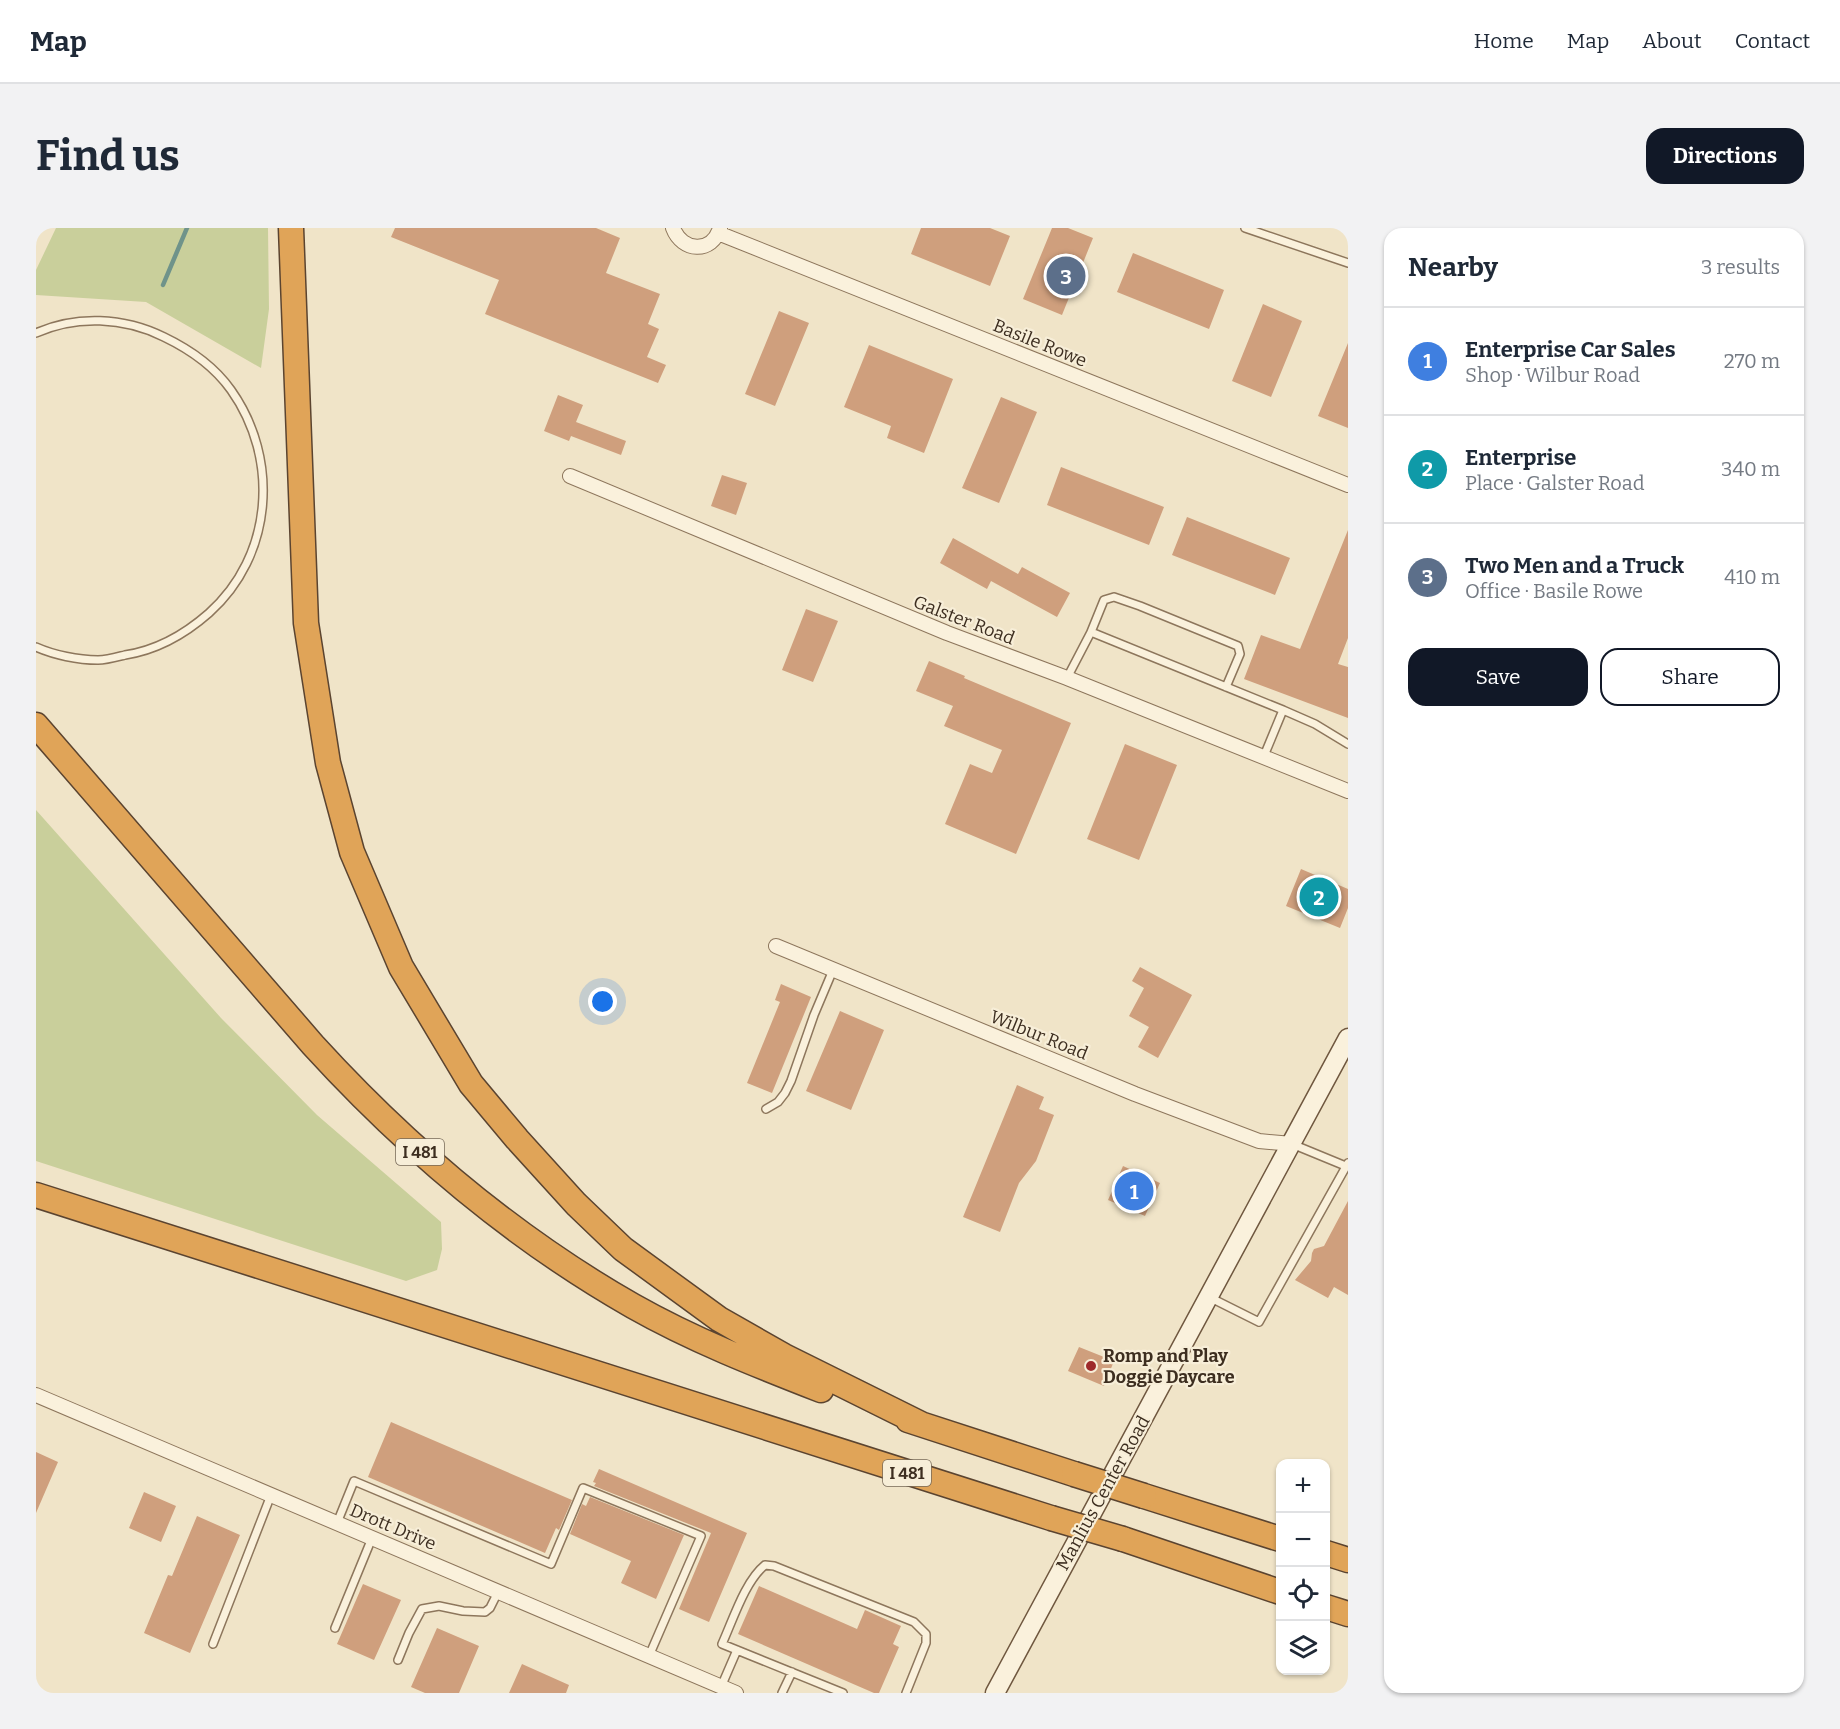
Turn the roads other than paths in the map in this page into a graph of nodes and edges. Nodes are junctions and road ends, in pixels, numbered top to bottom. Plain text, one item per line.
1 (291, 228) edge
2 (673, 228) edge
3 (1250, 229) edge
4 (719, 231) edge
5 (1348, 263) edge
6 (36, 333) edge
7 (570, 476) dead end
8 (1348, 485) edge
9 (1091, 632) junction
10 (36, 647) edge
11 (1067, 678) junction
12 (1226, 687) junction
13 (1283, 710) junction
14 (36, 725) edge
15 (1348, 744) edge
16 (1264, 756) junction
17 (1348, 791) edge
18 (776, 946) dead end
19 (833, 970) junction
20 (1348, 1038) edge
21 (766, 1109) dead end
22 (1292, 1144) junction
23 (1348, 1165) edge
24 (36, 1194) edge
25 (1209, 1297) junction
26 (36, 1395) edge
27 (921, 1424) junction
28 (271, 1495) junction
29 (337, 1523) junction
30 (1276, 1537) edge
31 (372, 1538) junction
32 (1330, 1554) edge
33 (1348, 1560) edge
34 (1276, 1590) edge
35 (498, 1592) junction
36 (1330, 1608) edge
37 (1348, 1614) edge
38 (335, 1629) dead end
39 (213, 1644) dead end
40 (737, 1650) junction
41 (649, 1656) junction
42 (398, 1660) dead end
43 (792, 1672) junction
44 (823, 1685) junction
45 (721, 1687) junction
46 (736, 1693) edge
47 (782, 1693) edge
48 (819, 1693) edge
49 (843, 1693) edge
50 (906, 1693) edge
51 (995, 1693) edge

1 - 27 highway
2 - 4 street, Basile Rowe
3 - 5 lane
4 - 8 street, Basile Rowe
6 - 10 lane
7 - 11 street, Galster Road
9 - 11 lane
9 - 12 lane
9 - 12 lane
11 - 16 street, Galster Road
12 - 13 lane
13 - 15 lane
13 - 16 lane
14 - 27 highway, I 481
16 - 17 street, Galster Road
18 - 19 street, Wilbur Road
19 - 21 lane
19 - 22 street, Wilbur Road
20 - 22 main road, Manlius Center Road
22 - 23 lane
22 - 25 main road, Manlius Center Road
23 - 25 lane
24 - 34 highway, I 481, bridge
25 - 51 main road, Manlius Center Road
26 - 28 street, Drott Drive
27 - 30 highway, I 481, bridge
28 - 29 street, Drott Drive
28 - 39 lane
29 - 31 street, Drott Drive
29 - 41 lane
31 - 35 street, Drott Drive
31 - 38 lane
32 - 33 highway
35 - 41 street, Drott Drive
35 - 42 lane
36 - 37 highway
40 - 43 lane
40 - 45 lane
40 - 50 lane
41 - 45 street, Drott Drive
43 - 44 lane
43 - 47 lane
44 - 48 lane
44 - 49 lane
45 - 46 street, Drott Drive

